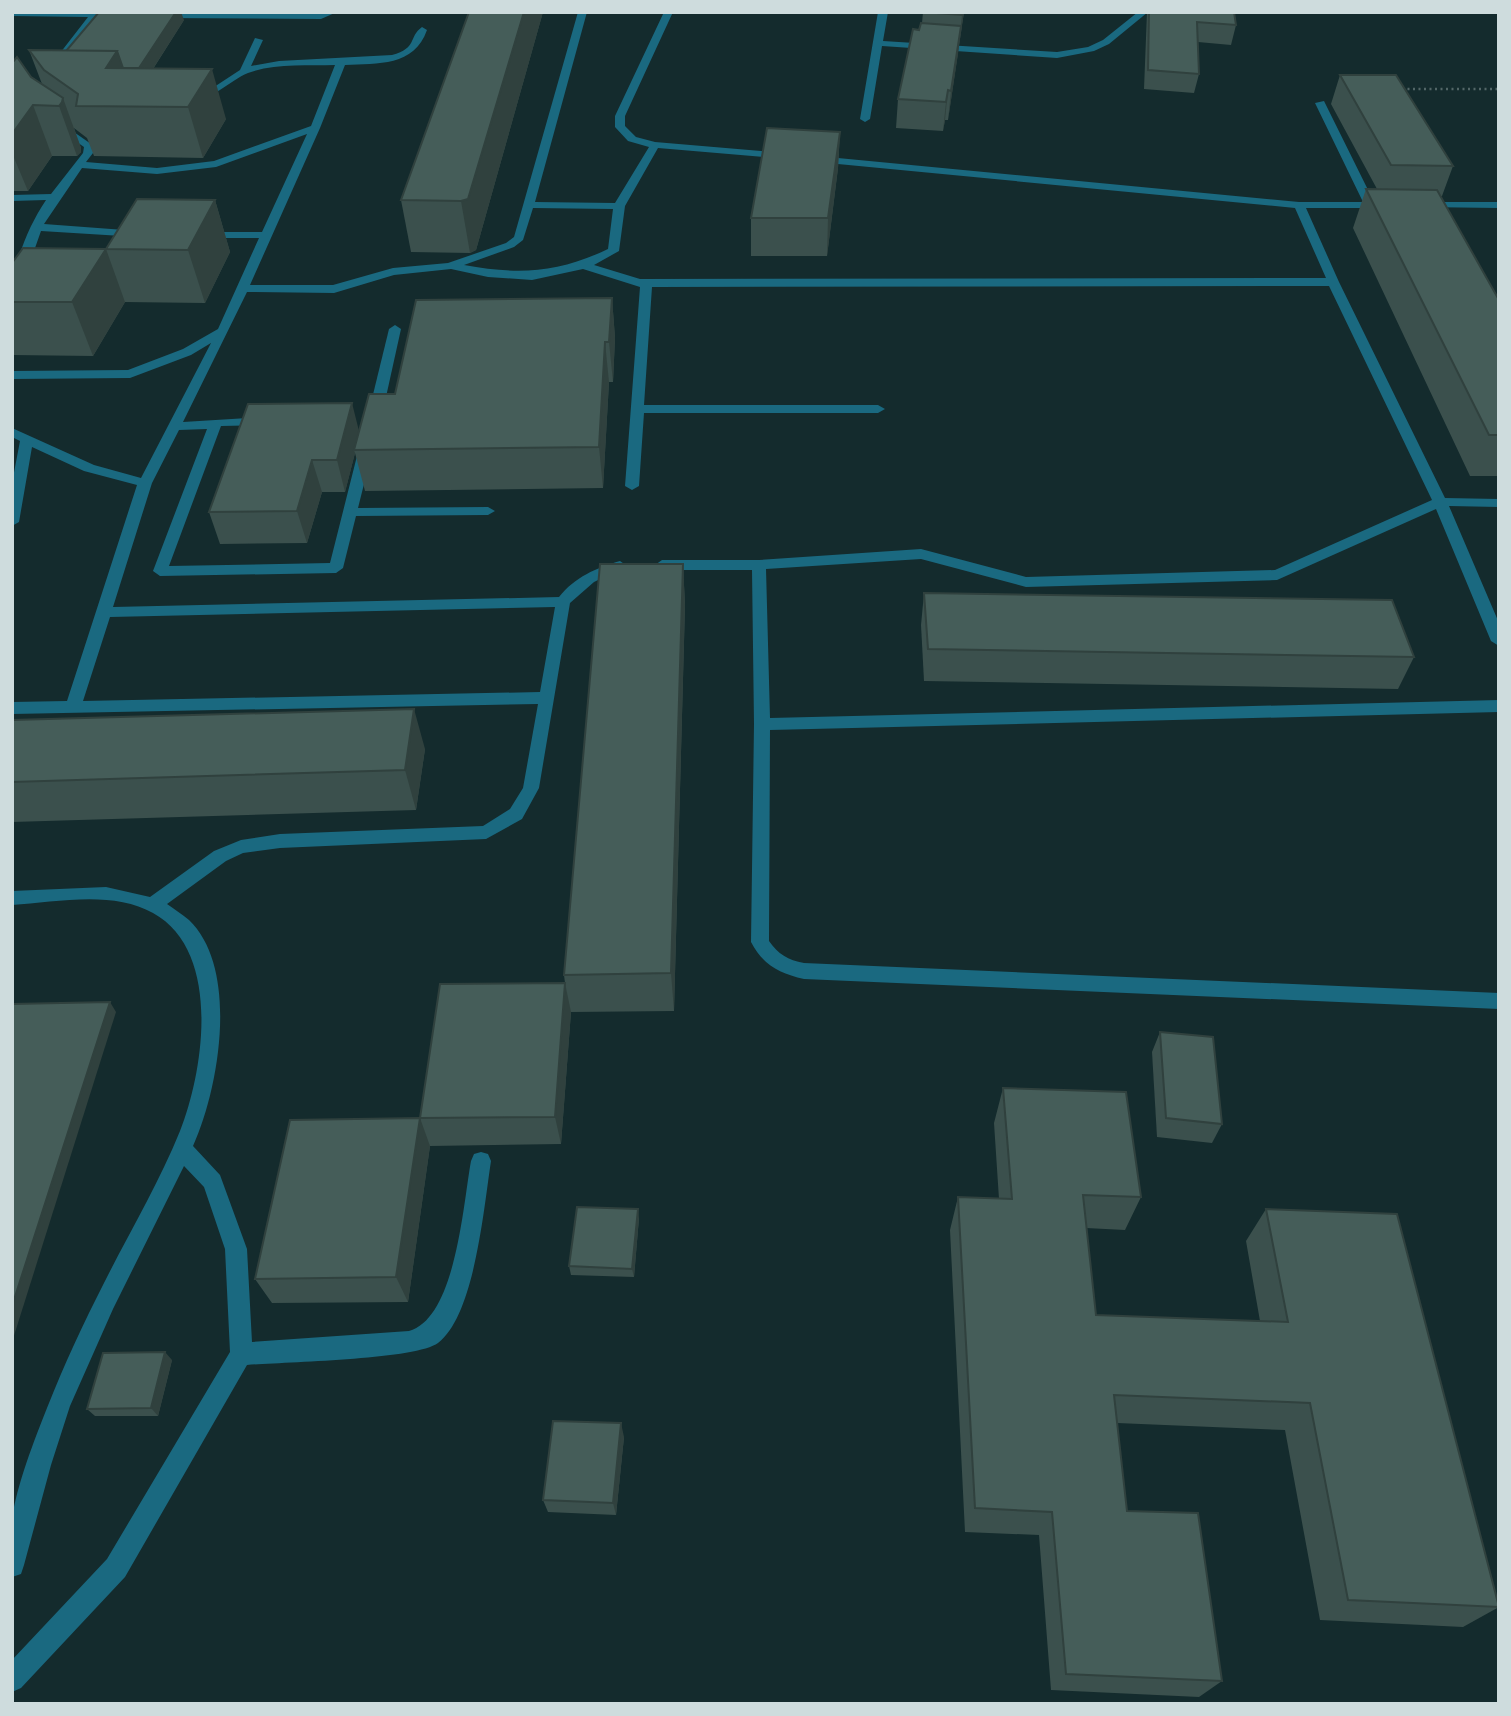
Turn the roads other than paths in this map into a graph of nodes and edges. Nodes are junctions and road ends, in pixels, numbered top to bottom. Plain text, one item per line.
1 (333, 12) edge
2 (583, 12) edge
3 (669, 12) edge
4 (883, 12) edge
5 (1144, 12) edge
6 (12, 13) edge
7 (95, 13) edge
8 (108, 14) edge
9 (148, 15) edge
10 (422, 30) dead end
11 (258, 40) dead end
12 (877, 43) junction
13 (341, 62) junction
14 (58, 63) edge
15 (244, 72) junction
16 (178, 96) edge
17 (1320, 103) dead end
18 (50, 114) edge
19 (865, 119) dead end
20 (315, 128) junction
21 (655, 145) junction
22 (79, 165) junction
23 (54, 197) junction
24 (12, 198) edge
25 (529, 205) junction
26 (1298, 205) junction
27 (1370, 205) junction
28 (1396, 205) edge
29 (1408, 205) edge
30 (1499, 205) edge
31 (620, 206) junction
32 (36, 227) junction
33 (185, 234) edge
34 (264, 235) junction
35 (139, 245) edge
36 (584, 265) junction
37 (451, 266) junction
38 (1333, 282) junction
39 (646, 283) junction
40 (243, 288) junction
41 (19, 293) edge
42 (396, 329) dead end
43 (223, 331) junction
44 (12, 375) edge
45 (637, 409) junction
46 (878, 409) dead end
47 (282, 421) edge
48 (214, 425) junction
49 (174, 426) junction
50 (12, 432) edge
51 (27, 440) junction
52 (145, 484) junction
53 (632, 485) dead end
54 (1440, 502) junction
55 (1499, 503) edge
56 (488, 511) dead end
57 (350, 512) junction
58 (12, 522) edge
59 (759, 565) junction
60 (563, 602) junction
61 (103, 612) junction
62 (1499, 641) edge
63 (545, 698) junction
64 (74, 705) junction
65 (1499, 706) edge
66 (12, 708) edge
67 (762, 724) junction
68 (12, 898) edge
69 (152, 905) junction
70 (1499, 1001) edge
71 (182, 1149) junction
72 (481, 1161) dead end
73 (242, 1354) junction
74 (12, 1565) edge
75 (12, 1679) edge

1 - 9 lane
2 - 25 lane
3 - 21 lane
4 - 12 lane
5 - 12 lane
6 - 7 lane
7 - 8 lane
7 - 14 lane
10 - 13 lane
11 - 15 lane
12 - 19 lane
13 - 15 lane
13 - 20 lane
15 - 16 lane
17 - 27 lane
18 - 22 lane
20 - 22 lane
20 - 34 lane
21 - 26 lane
21 - 31 lane
22 - 23 lane
23 - 24 lane
23 - 32 lane
25 - 31 lane
25 - 37 lane
26 - 27 lane
26 - 38 lane
27 - 28 lane
29 - 30 lane
31 - 36 lane
32 - 35 lane
32 - 41 lane
33 - 34 lane
34 - 40 lane
36 - 37 lane
36 - 39 lane
37 - 40 lane
38 - 39 lane
38 - 54 lane
39 - 45 lane
40 - 43 lane
42 - 57 lane
43 - 44 lane
43 - 49 lane
45 - 46 lane
45 - 53 lane
47 - 48 lane
48 - 49 lane
48 - 57 lane
49 - 52 lane
50 - 51 lane
51 - 52 lane
51 - 58 lane
52 - 61 lane
54 - 55 lane
54 - 59 lane
54 - 62 lane
56 - 57 lane
59 - 60 lane
59 - 67 lane
60 - 61 lane
60 - 63 lane
61 - 64 lane
63 - 64 lane
63 - 69 lane
64 - 66 lane
65 - 67 lane
67 - 70 lane
68 - 69 lane
69 - 71 lane
71 - 73 lane
71 - 74 lane
72 - 73 lane
73 - 75 lane

